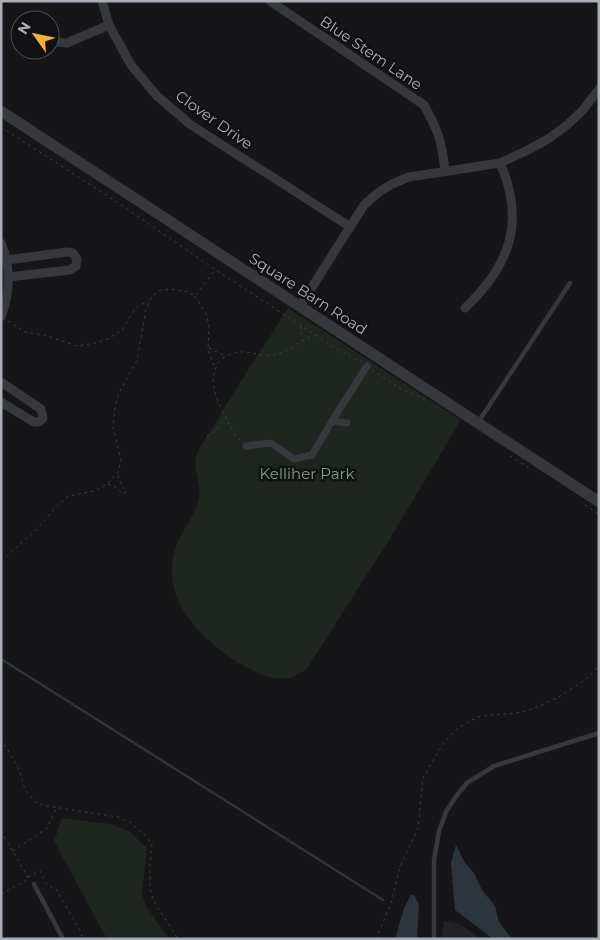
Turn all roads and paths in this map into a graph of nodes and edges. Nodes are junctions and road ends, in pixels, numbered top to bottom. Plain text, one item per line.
1 (102, 1) edge
2 (270, 1) edge
3 (109, 25) junction
4 (60, 42) edge
5 (599, 89) edge
6 (1, 111) edge
7 (1, 127) edge
8 (500, 163) junction
9 (445, 171) junction
10 (350, 226) junction
11 (1, 243) edge
12 (6, 260) junction
13 (216, 270) junction
14 (8, 277) junction
15 (570, 282) dead end
16 (194, 296) junction
17 (149, 303) junction
18 (300, 306) junction
19 (465, 308) dead end
20 (1, 317) edge
21 (301, 325) junction
22 (315, 335) junction
23 (302, 340) junction
24 (208, 347) junction
25 (226, 356) junction
26 (367, 366) junction
27 (215, 368) junction
28 (1, 382) edge
29 (1, 402) edge
30 (427, 402) dead end
31 (227, 418) junction
32 (332, 421) junction
33 (478, 423) junction
34 (347, 424) dead end
35 (207, 436) dead end
36 (246, 446) joint
37 (510, 455) dead end
38 (529, 468) dead end
39 (117, 473) junction
40 (107, 484) junction
41 (599, 502) edge
42 (583, 504) dead end
43 (599, 514) edge
44 (1, 561) edge
45 (599, 666) edge
46 (599, 733) edge
47 (1, 739) edge
48 (57, 807) junction
49 (1, 831) edge
50 (13, 851) junction
51 (28, 878) junction
52 (34, 884) dead end
53 (1, 894) edge
54 (436, 938) edge
55 (64, 939) edge
56 (81, 939) edge
57 (178, 939) edge
58 (376, 939) edge

1 - 3 street, Clover Drive
2 - 9 street, Blue Stem Lane
3 - 4 street
3 - 10 street, Clover Drive
5 - 8 street
6 - 18 street, Square Barn Road
7 - 13 path
8 - 9 street
8 - 19 street
9 - 10 street
10 - 18 street
11 - 12 street
12 - 14 street
12 - 14 street
13 - 16 path
13 - 21 path
14 - 20 street
15 - 33 lane
16 - 17 path
16 - 24 path
17 - 20 path
17 - 39 path
18 - 33 street, Square Barn Road
21 - 22 path
21 - 23 path
22 - 23 path
22 - 26 path
23 - 25 path
24 - 25 path
24 - 27 path
25 - 27 path
26 - 30 path
26 - 32 street
27 - 31 path
28 - 29 street
31 - 35 path
31 - 36 path
32 - 34 street
32 - 36 street
33 - 41 street, Square Barn Road
37 - 38 path
39 - 40 path
39 - 40 path
40 - 44 path
42 - 43 path
45 - 58 path
46 - 54 lane
47 - 48 path
48 - 50 path
48 - 57 path
49 - 50 path
50 - 51 path
51 - 53 path
51 - 56 path
52 - 55 lane

